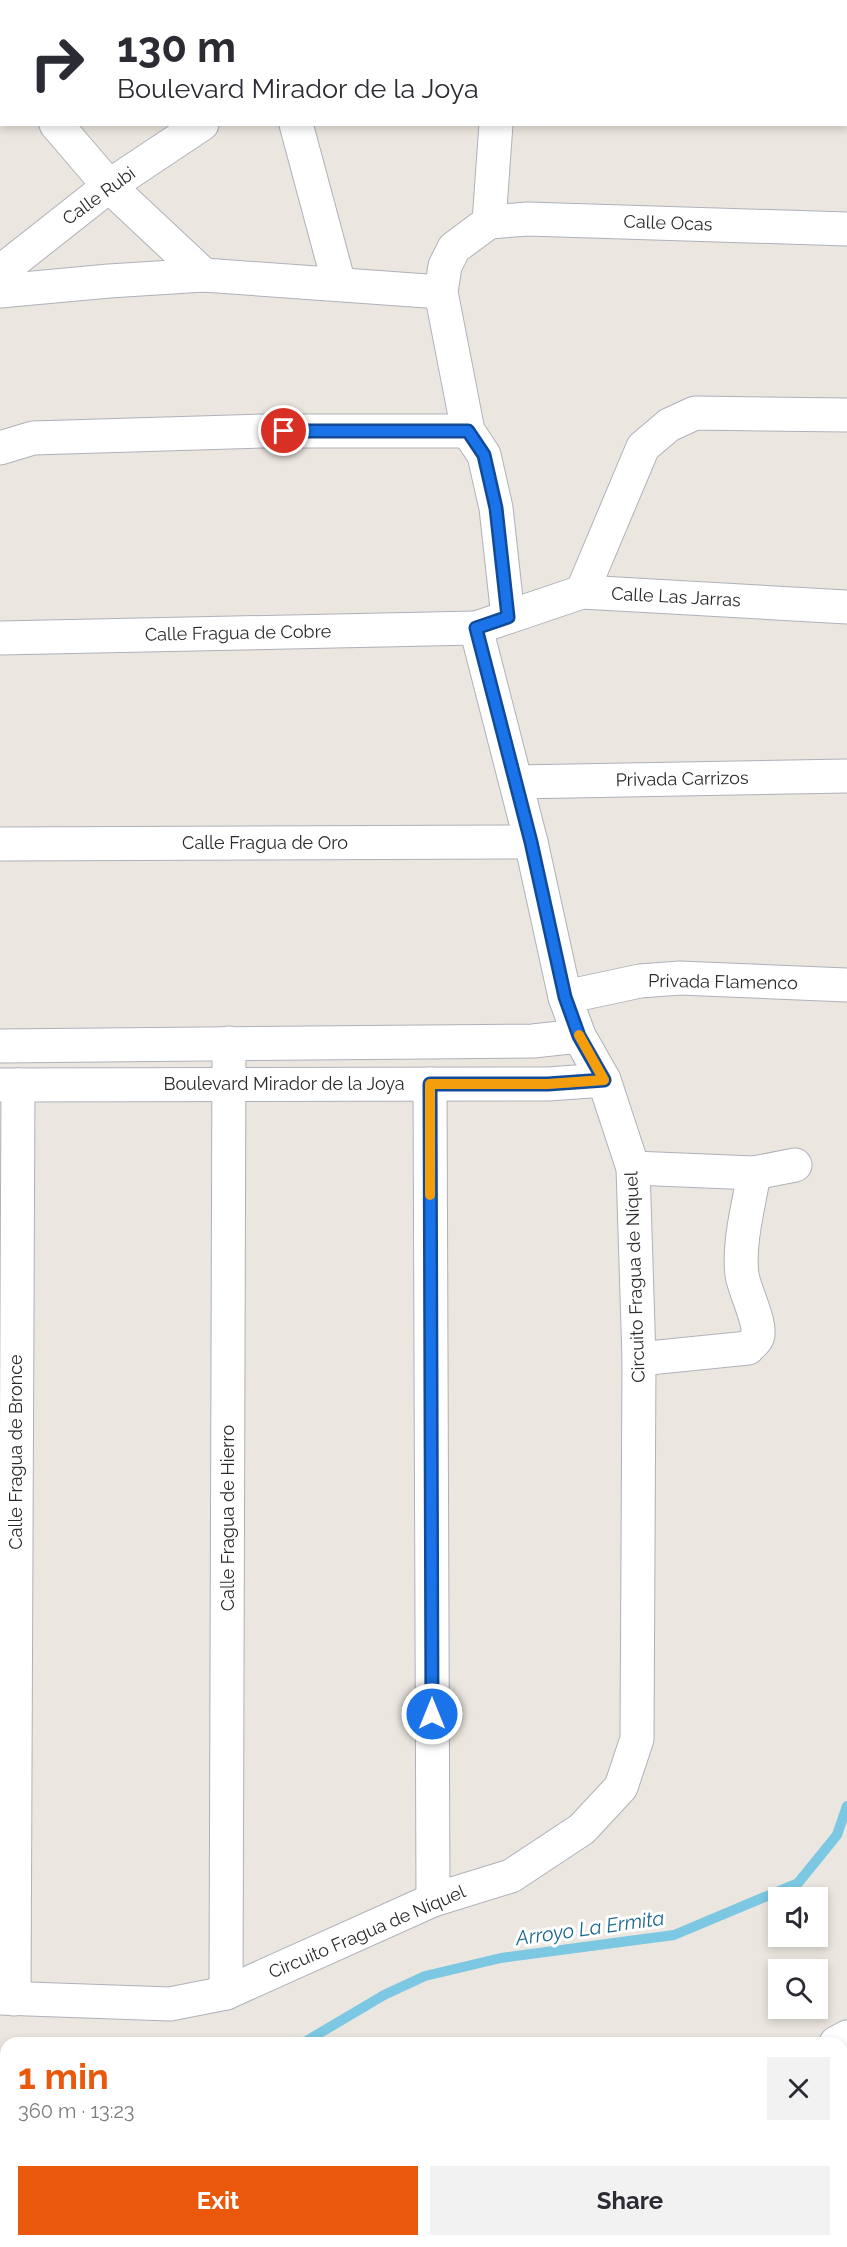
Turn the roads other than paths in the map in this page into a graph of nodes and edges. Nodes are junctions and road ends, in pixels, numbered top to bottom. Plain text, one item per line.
1 (58, 126) edge
2 (199, 126) edge
3 (297, 126) edge
4 (496, 126) edge
5 (109, 186) junction
6 (489, 222) junction
7 (847, 230) edge
8 (0, 272) edge
9 (204, 275) junction
10 (339, 284) junction
11 (0, 291) edge
12 (441, 292) junction
13 (847, 415) edge
14 (468, 431) junction
15 (0, 448) edge
16 (582, 592) junction
17 (847, 607) edge
18 (508, 617) junction
19 (476, 628) junction
20 (0, 638) edge
21 (847, 776) edge
22 (516, 782) junction
23 (531, 842) junction
24 (0, 844) edge
25 (847, 985) edge
26 (565, 997) junction
27 (579, 1036) junction
28 (229, 1043) junction
29 (0, 1046) edge
30 (604, 1080) junction
31 (230, 1084) junction
32 (430, 1084) junction
33 (9, 1085) edge
34 (795, 1166) dead end
35 (633, 1168) junction
36 (754, 1173) junction
37 (639, 1359) junction
38 (433, 1900) junction
39 (226, 1993) junction
40 (7, 1999) edge

1 - 5 street
2 - 5 street, Calle Rubi
3 - 10 street
4 - 6 street
5 - 8 street, Calle Rubi
5 - 9 street
6 - 7 street, Calle Ocas
6 - 12 street
9 - 10 street
9 - 11 street
10 - 12 street
12 - 14 street
13 - 16 street
14 - 15 street
14 - 18 street
16 - 17 street, Calle Las Jarras
16 - 18 street, Calle Las Jarras
18 - 19 street
19 - 20 street, Calle Fragua de Cobre
19 - 22 street, Circuito Fragua de Níquel
21 - 22 street, Privada Carrizos
22 - 23 street, Circuito Fragua de Níquel
23 - 24 street, Calle Fragua de Oro
23 - 26 street, Circuito Fragua de Níquel
25 - 26 street, Privada Flamenco
26 - 27 street, Circuito Fragua de Níquel
27 - 28 street
27 - 30 street, Circuito Fragua de Níquel
28 - 29 street
28 - 31 street, Calle Fragua de Hierro
30 - 32 street, Boulevard Mirador de la Joya
30 - 35 street, Circuito Fragua de Níquel
31 - 32 street, Boulevard Mirador de la Joya
31 - 33 street, Boulevard Mirador de la Joya
31 - 39 street, Calle Fragua de Hierro
32 - 38 street
33 - 40 street, Calle Fragua de Bronce
34 - 36 street
35 - 36 street
35 - 37 street, Circuito Fragua de Níquel
36 - 37 street
37 - 38 street, Circuito Fragua de Níquel
38 - 39 street, Circuito Fragua de Níquel
39 - 40 street, Circuito Fragua de Níquel

